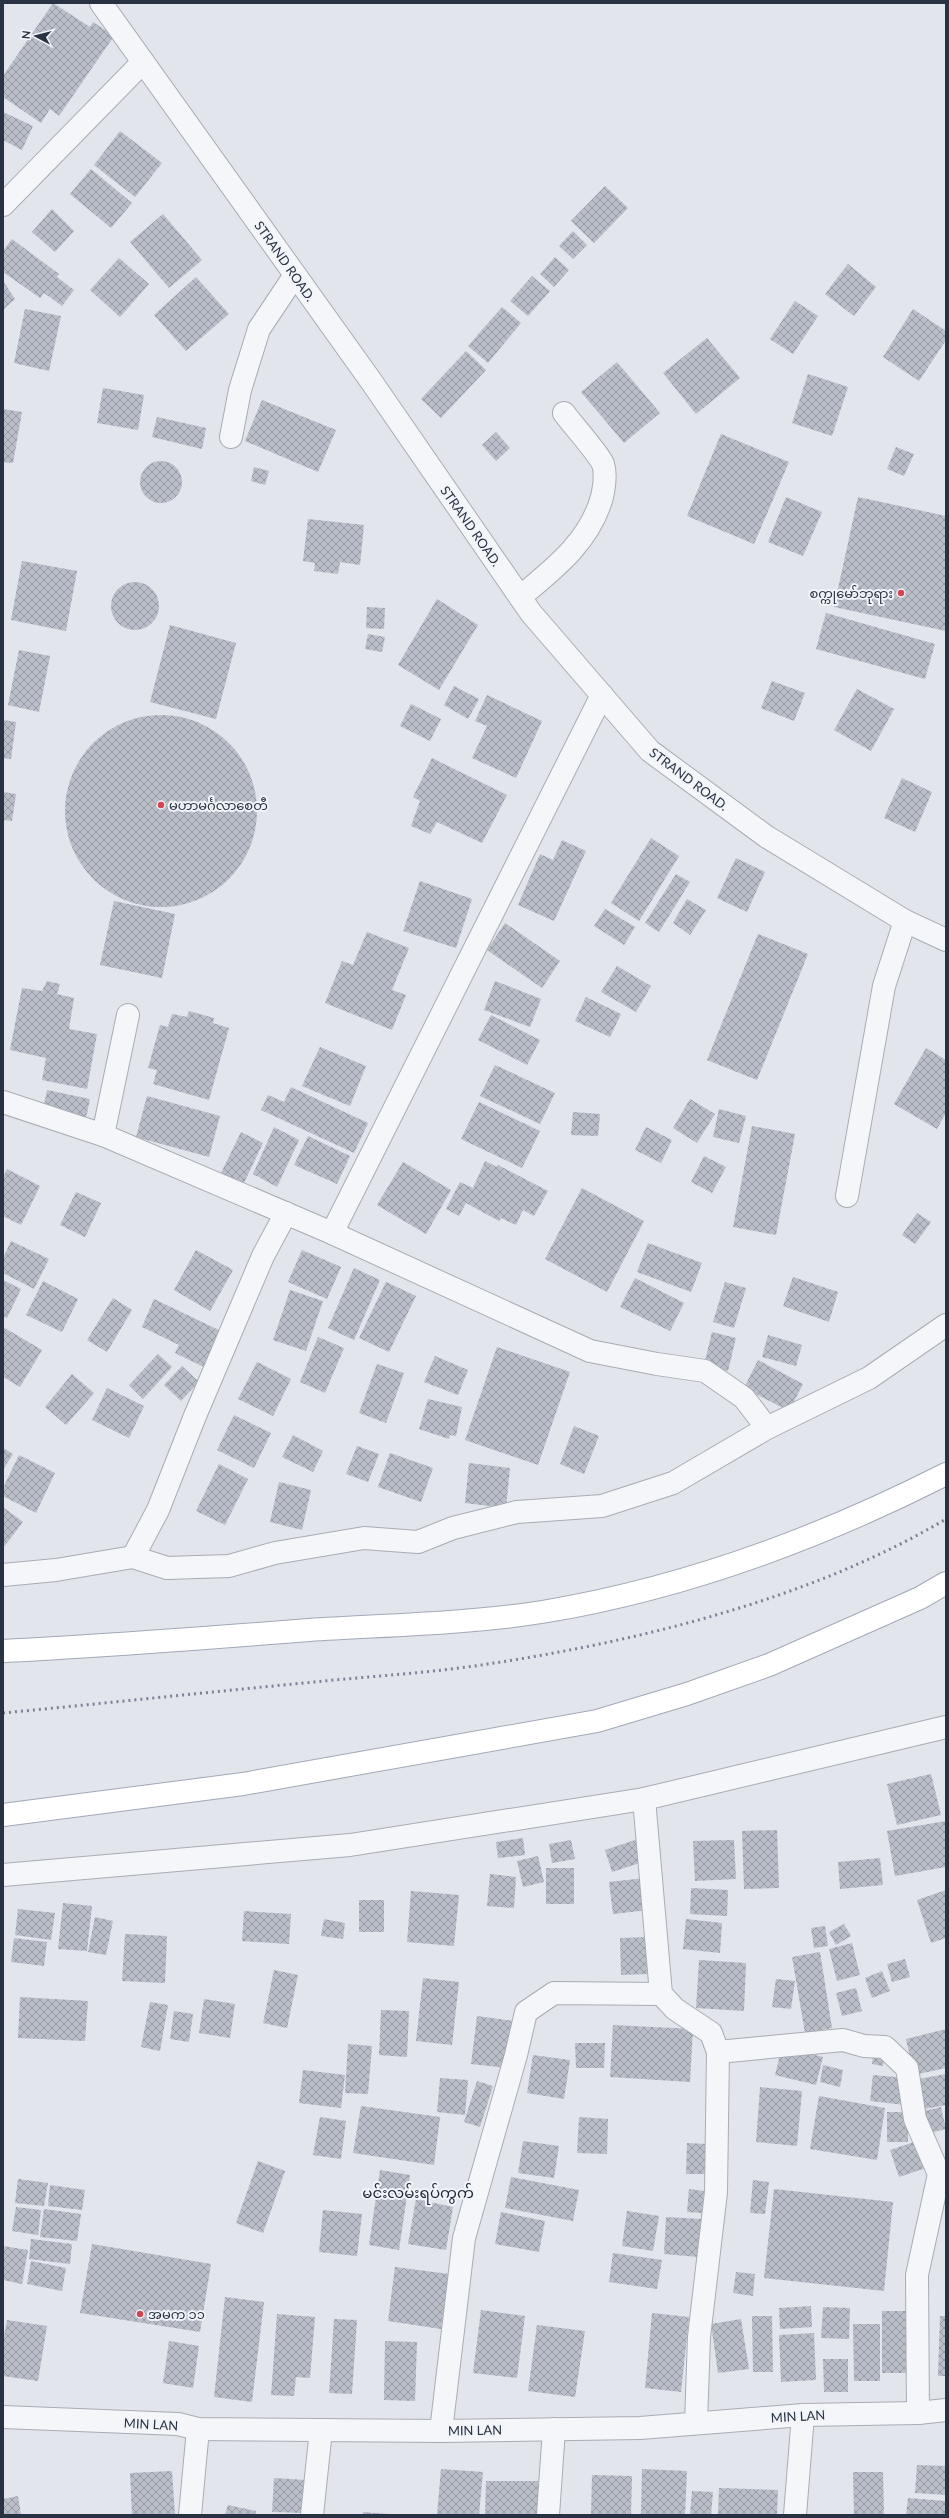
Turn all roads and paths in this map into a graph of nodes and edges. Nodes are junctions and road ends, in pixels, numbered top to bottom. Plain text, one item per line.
1 (101, 3) edge
2 (143, 62) junction
3 (3, 205) edge
4 (295, 275) junction
5 (564, 413) dead end
6 (231, 437) dead end
7 (520, 597) junction
8 (602, 695) junction
9 (906, 921) junction
10 (946, 940) edge
11 (128, 1015) dead end
12 (3, 1102) edge
13 (103, 1135) junction
14 (847, 1196) dead end
15 (286, 1213) junction
16 (332, 1233) junction
17 (946, 1325) edge
18 (767, 1428) junction
19 (946, 1474) edge
20 (133, 1557) junction
21 (3, 1575) edge
22 (946, 1583) edge
23 (3, 1651) edge
24 (946, 1727) edge
25 (644, 1799) junction
26 (3, 1814) edge
27 (3, 1875) edge
28 (661, 1994) junction
29 (718, 2052) junction
30 (946, 2410) edge
31 (918, 2413) junction
32 (803, 2415) junction
33 (3, 2417) edge
34 (696, 2423) junction
35 (198, 2429) junction
36 (554, 2429) junction
37 (321, 2430) junction
38 (441, 2431) junction
39 (190, 2515) edge
40 (312, 2515) edge
41 (548, 2515) edge
42 (795, 2515) edge

1 - 2 street, STRAND ROAD.
2 - 3 street
2 - 4 street, STRAND ROAD.
4 - 6 street
4 - 7 street, STRAND ROAD.
5 - 7 street
7 - 8 street, STRAND ROAD.
8 - 9 street, STRAND ROAD.
8 - 16 street
9 - 10 street, STRAND ROAD.
9 - 14 street
11 - 13 street
12 - 13 street
13 - 15 street
15 - 16 street
15 - 20 street
16 - 18 street
17 - 18 street
18 - 20 street
19 - 23 main road
20 - 21 street
22 - 26 main road
24 - 25 street
25 - 27 street
25 - 28 street
28 - 29 street
28 - 38 street
29 - 31 street
29 - 34 street
30 - 31 street, MIN LAN
31 - 32 street, MIN LAN
32 - 34 street, MIN LAN
32 - 42 street
33 - 35 street, MIN LAN
34 - 36 street, MIN LAN
35 - 37 street, MIN LAN
35 - 39 street
36 - 38 street, MIN LAN
36 - 41 street
37 - 38 street, MIN LAN
37 - 40 street

